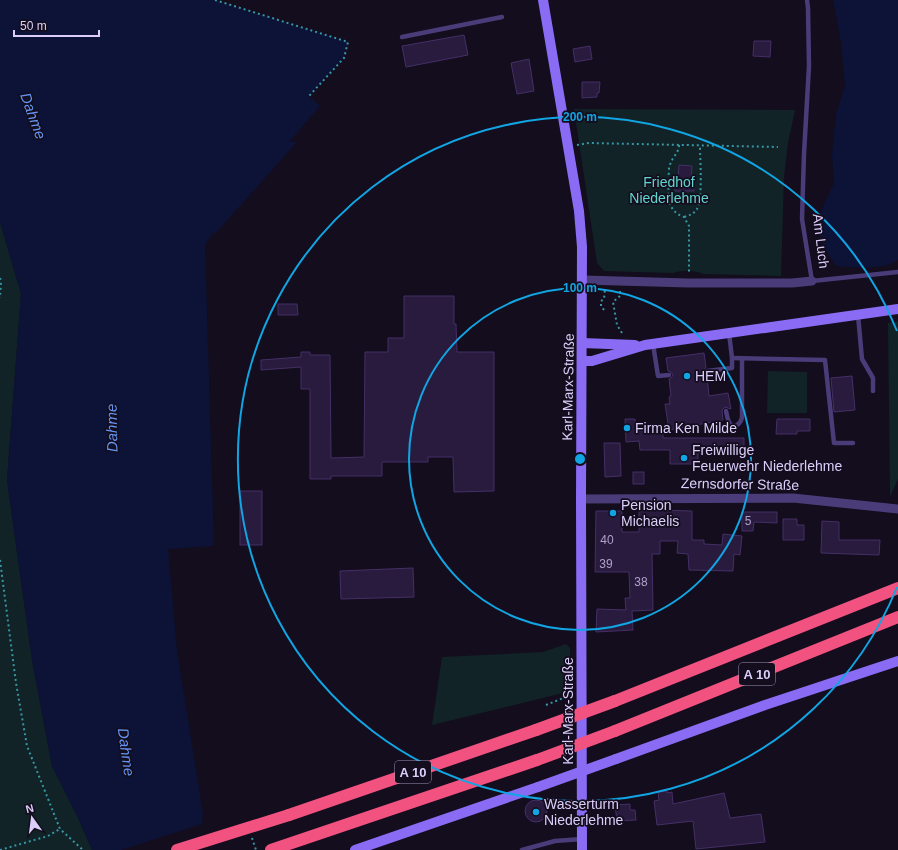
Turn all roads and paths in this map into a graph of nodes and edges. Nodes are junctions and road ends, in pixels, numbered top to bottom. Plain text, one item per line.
1 (215, 0) edge
2 (543, 0) edge
3 (807, 0) edge
4 (502, 17) dead end
5 (402, 37) dead end
6 (309, 96) dead end
7 (679, 145) junction
8 (569, 146) junction
9 (700, 146) junction
10 (778, 147) dead end
11 (684, 217) junction
12 (898, 272) edge
13 (0, 278) edge
14 (583, 280) junction
15 (605, 281) junction
16 (812, 281) junction
17 (620, 282) junction
18 (688, 283) junction
19 (0, 298) edge
20 (898, 309) edge
21 (604, 310) dead end
22 (858, 315) junction
23 (729, 333) junction
24 (582, 343) junction
25 (649, 344) junction
26 (629, 345) junction
27 (732, 358) junction
28 (742, 359) junction
29 (582, 361) junction
30 (707, 371) dead end
31 (669, 375) dead end
32 (873, 391) dead end
33 (726, 411) dead end
34 (853, 443) dead end
35 (581, 499) junction
36 (898, 509) edge
37 (0, 560) edge
38 (898, 588) edge
39 (898, 617) edge
40 (898, 661) edge
41 (572, 695) dead end
42 (546, 705) dead end
43 (60, 829) junction
44 (582, 839) junction
45 (0, 850) edge
46 (83, 850) edge
47 (177, 850) edge
48 (271, 850) edge
49 (355, 850) edge
50 (522, 850) edge
51 (582, 850) edge

1 - 6 path
2 - 8 street, Karl-Marx-Straße
3 - 16 lane, Am Luch
4 - 5 lane
7 - 8 path
7 - 9 path
7 - 11 path
8 - 14 street, Karl-Marx-Straße
9 - 10 path
9 - 11 path
11 - 18 path
12 - 16 lane
13 - 19 path
14 - 15 street, Am Luch
14 - 24 street, Karl-Marx-Straße
15 - 17 street, Am Luch
15 - 21 path
16 - 18 street, Am Luch
17 - 18 street, Am Luch
17 - 26 path
20 - 22 street
22 - 23 street
22 - 32 lane
23 - 25 street
23 - 27 lane
24 - 26 street
24 - 29 street, Karl-Marx-Straße
25 - 26 street
25 - 29 street
25 - 31 lane
27 - 28 lane
27 - 30 lane
28 - 33 lane
28 - 34 lane
29 - 35 street, Karl-Marx-Straße
35 - 36 street, Zernsdorfer Straße
35 - 44 street, Karl-Marx-Straße
37 - 43 path
38 - 47 highway, A 10, bridge
39 - 48 highway, A 10, bridge
40 - 49 street, bridge
41 - 42 path
43 - 45 path
43 - 46 path
44 - 50 lane
44 - 51 street, Karl-Marx-Straße

